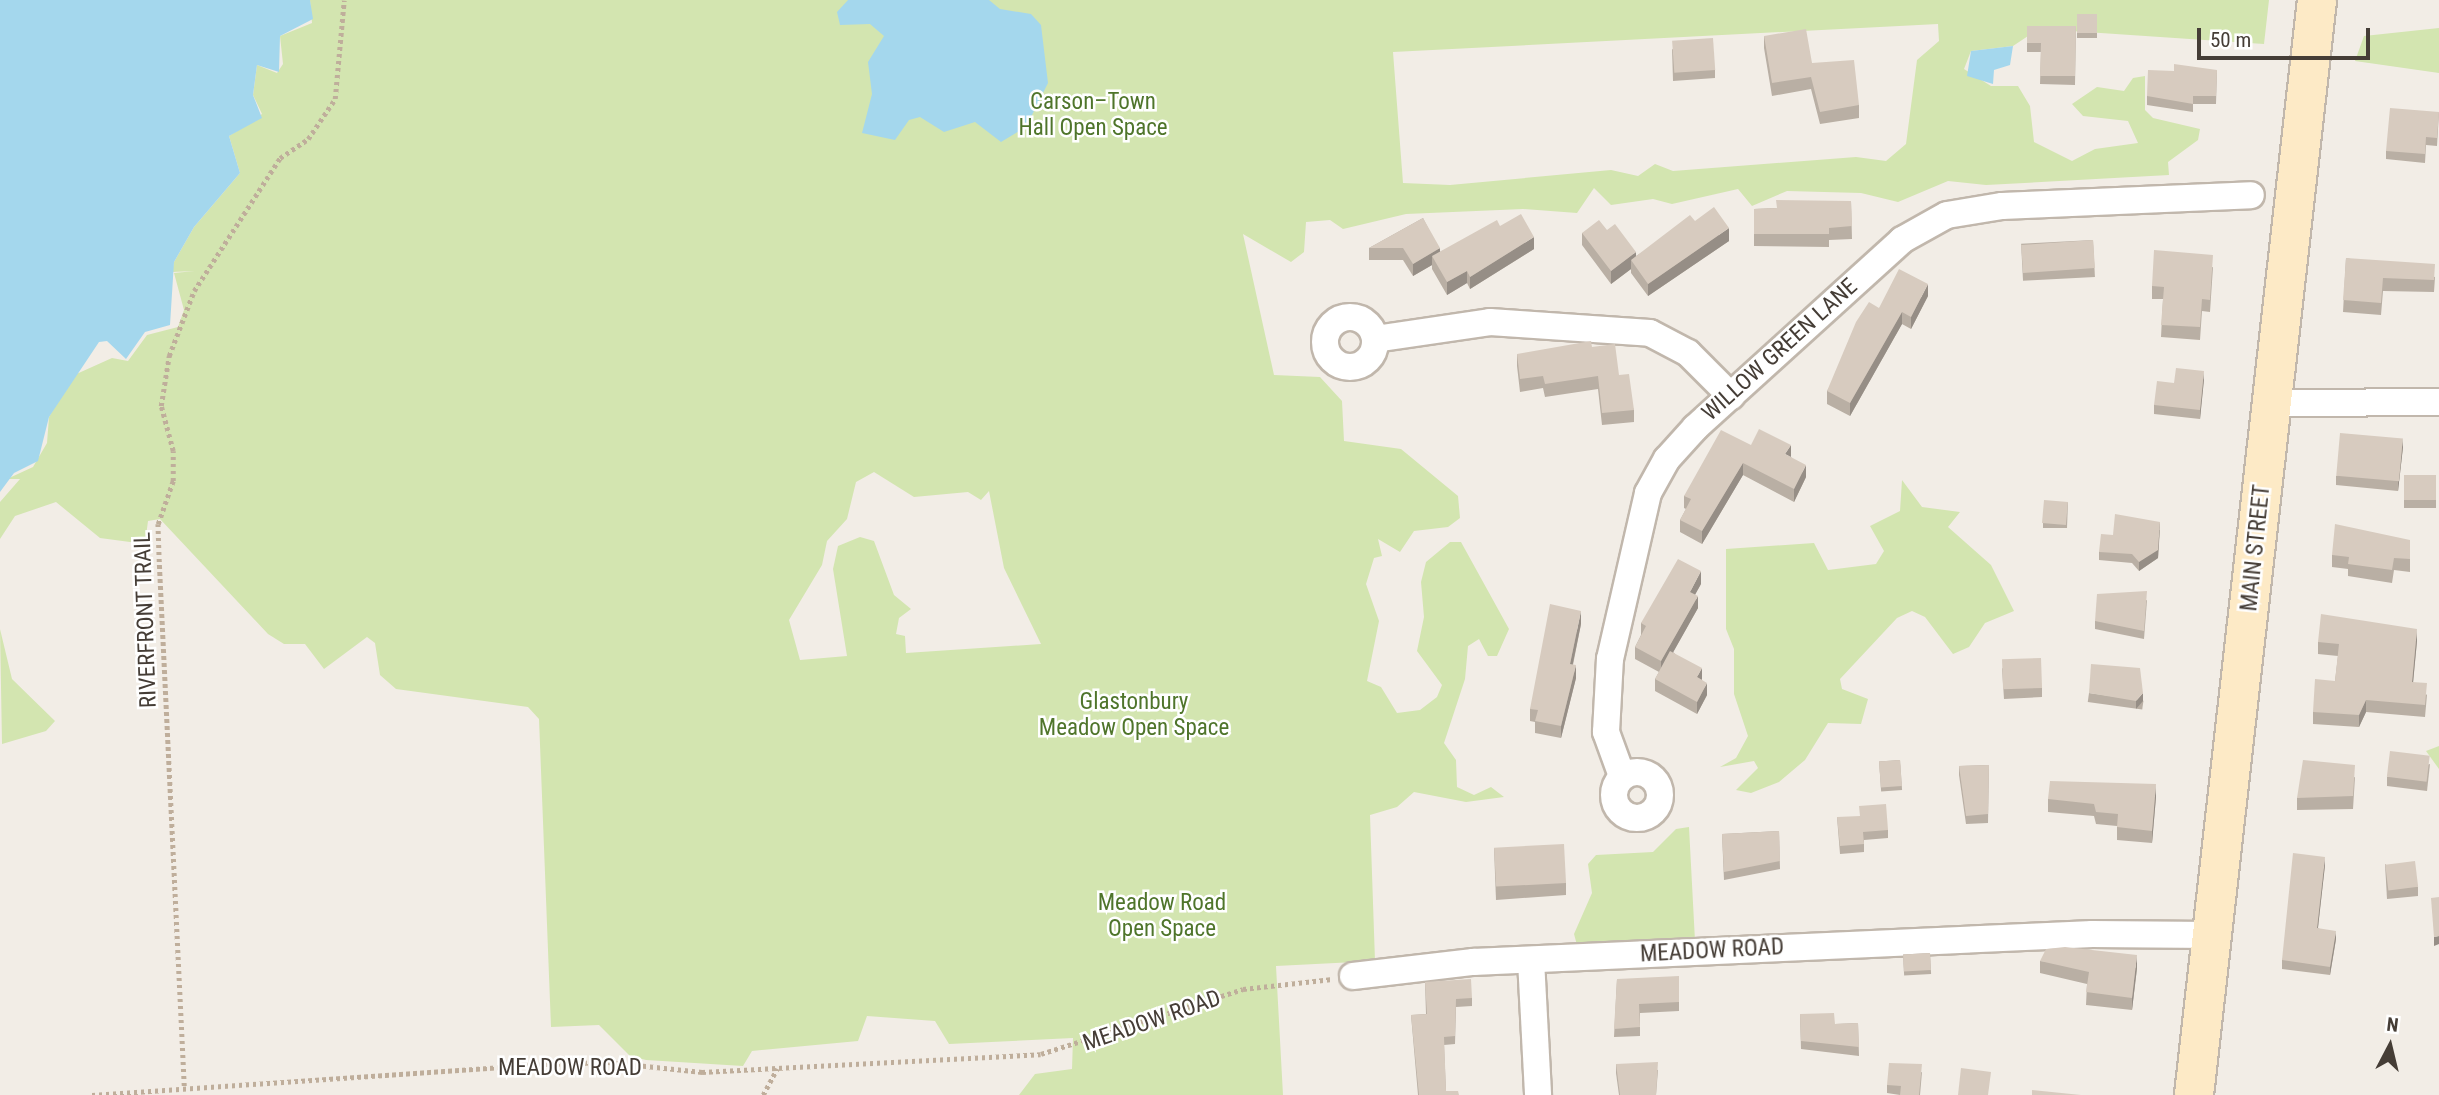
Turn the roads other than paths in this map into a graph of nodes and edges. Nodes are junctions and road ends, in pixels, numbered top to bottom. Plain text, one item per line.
1 (2317, 0) edge
2 (2295, 198) junction
3 (1375, 339) dead end
4 (1731, 396) junction
5 (2439, 402) edge
6 (2272, 403) junction
7 (1622, 776) dead end
8 (2212, 935) junction
9 (1531, 960) junction
10 (1353, 976) road end
11 (1538, 1095) edge
12 (2194, 1095) edge

1 - 2 main road, MAIN STREET
2 - 4 street, WILLOW GREEN LANE
2 - 6 main road, MAIN STREET
3 - 4 street
4 - 7 street, WILLOW GREEN LANE
5 - 6 street
6 - 8 main road, MAIN STREET
8 - 9 street, MEADOW ROAD
8 - 12 main road, MAIN STREET
9 - 10 street, MEADOW ROAD
9 - 11 street

